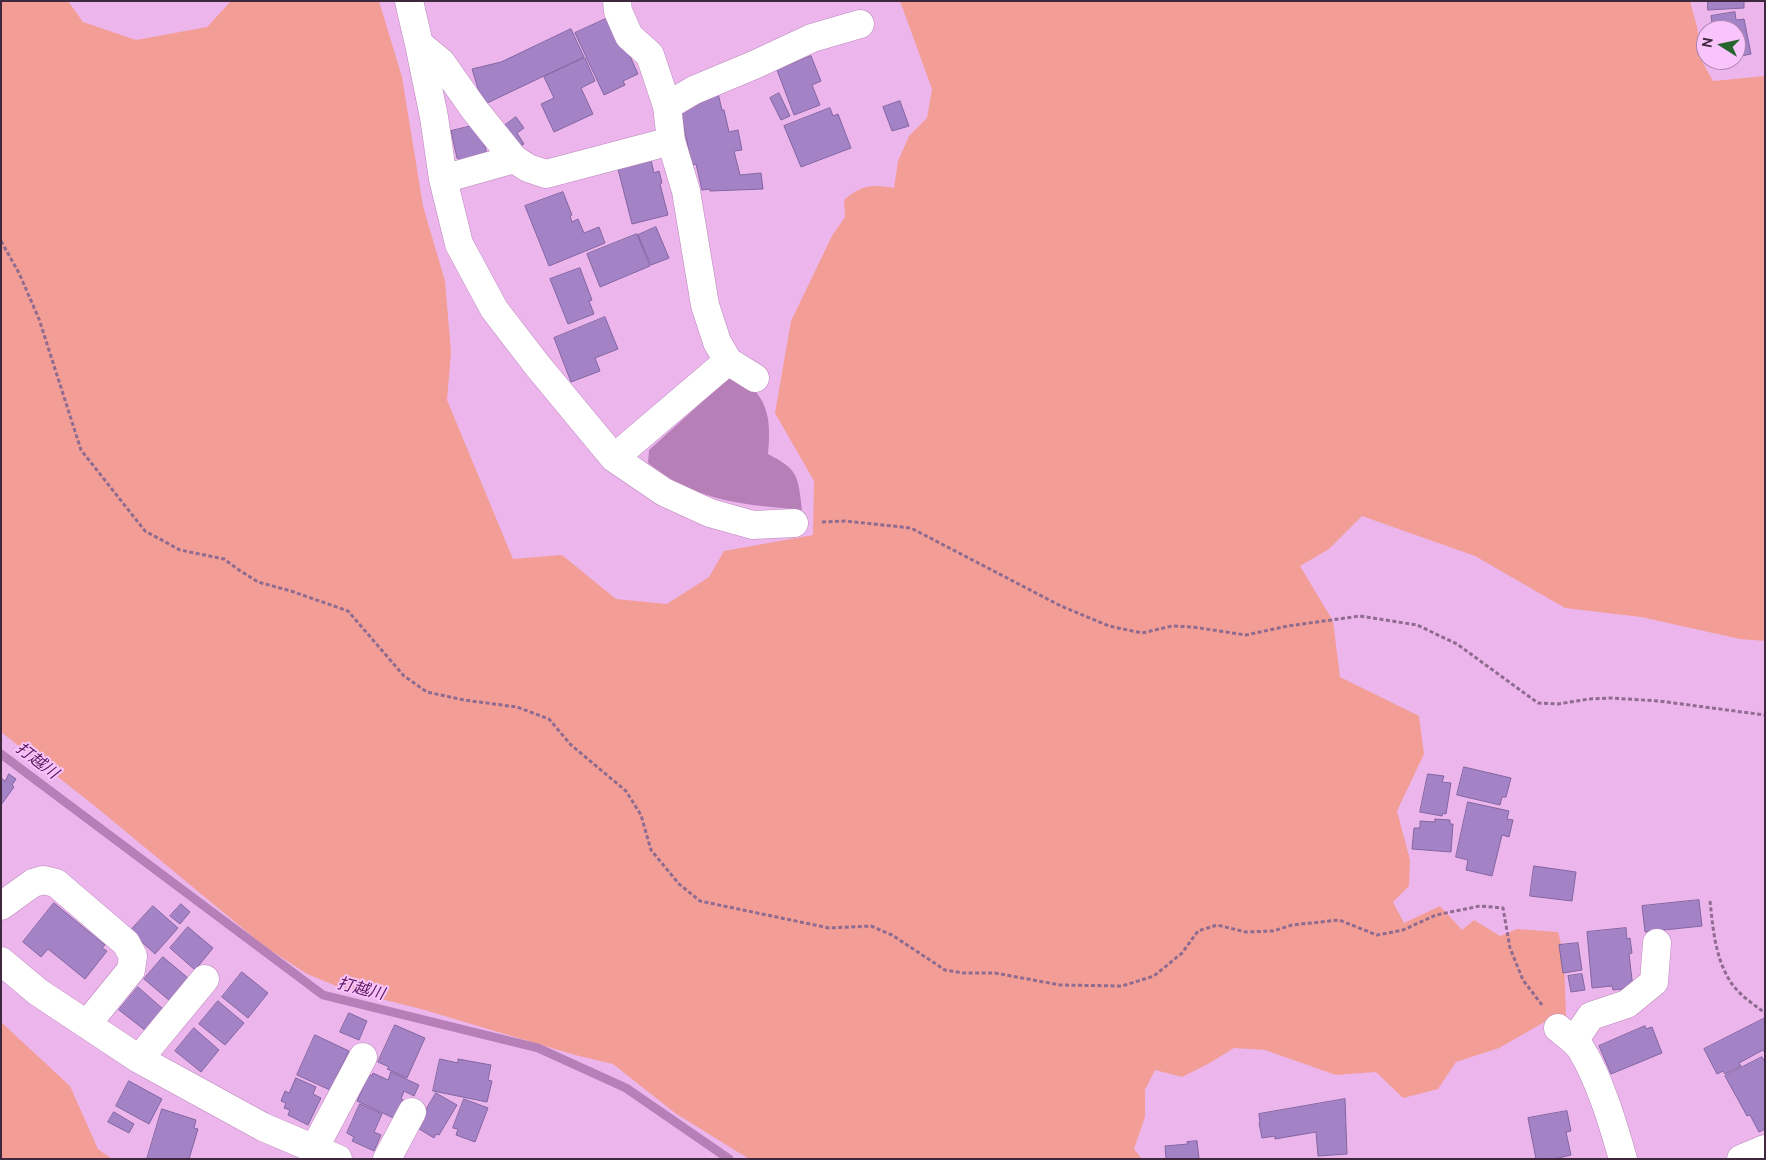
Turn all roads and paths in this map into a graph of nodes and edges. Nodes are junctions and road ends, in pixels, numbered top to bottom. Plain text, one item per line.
1 (409, 1) edge
2 (617, 1) edge
3 (860, 24) dead end
4 (419, 44) junction
5 (667, 106) junction
6 (671, 141) junction
7 (514, 159) junction
8 (443, 180) junction
9 (1, 241) edge
10 (728, 361) junction
11 (755, 378) dead end
12 (614, 458) junction
13 (794, 523) joint
14 (1765, 715) edge
15 (1710, 901) dead end
16 (1, 906) edge
17 (1657, 943) dead end
18 (1, 961) edge
19 (205, 979) dead end
20 (1765, 1013) edge
21 (86, 1024) junction
22 (1566, 1035) junction
23 (362, 1057) dead end
24 (139, 1059) junction
25 (412, 1112) dead end
26 (1765, 1150) edge
27 (326, 1154) edge
28 (387, 1159) edge
29 (1622, 1159) edge
30 (1741, 1159) edge

1 - 4 street
2 - 5 street
3 - 5 street
4 - 7 street
4 - 8 street
5 - 6 street
6 - 7 street
6 - 10 street
7 - 8 street
8 - 12 street
9 - 22 path
10 - 11 street
10 - 12 street
12 - 13 street
13 - 14 path
15 - 20 path
16 - 21 street
17 - 22 street
18 - 21 street
19 - 24 street
21 - 24 street
22 - 29 street
23 - 27 street
24 - 27 street
25 - 28 street
26 - 30 street

